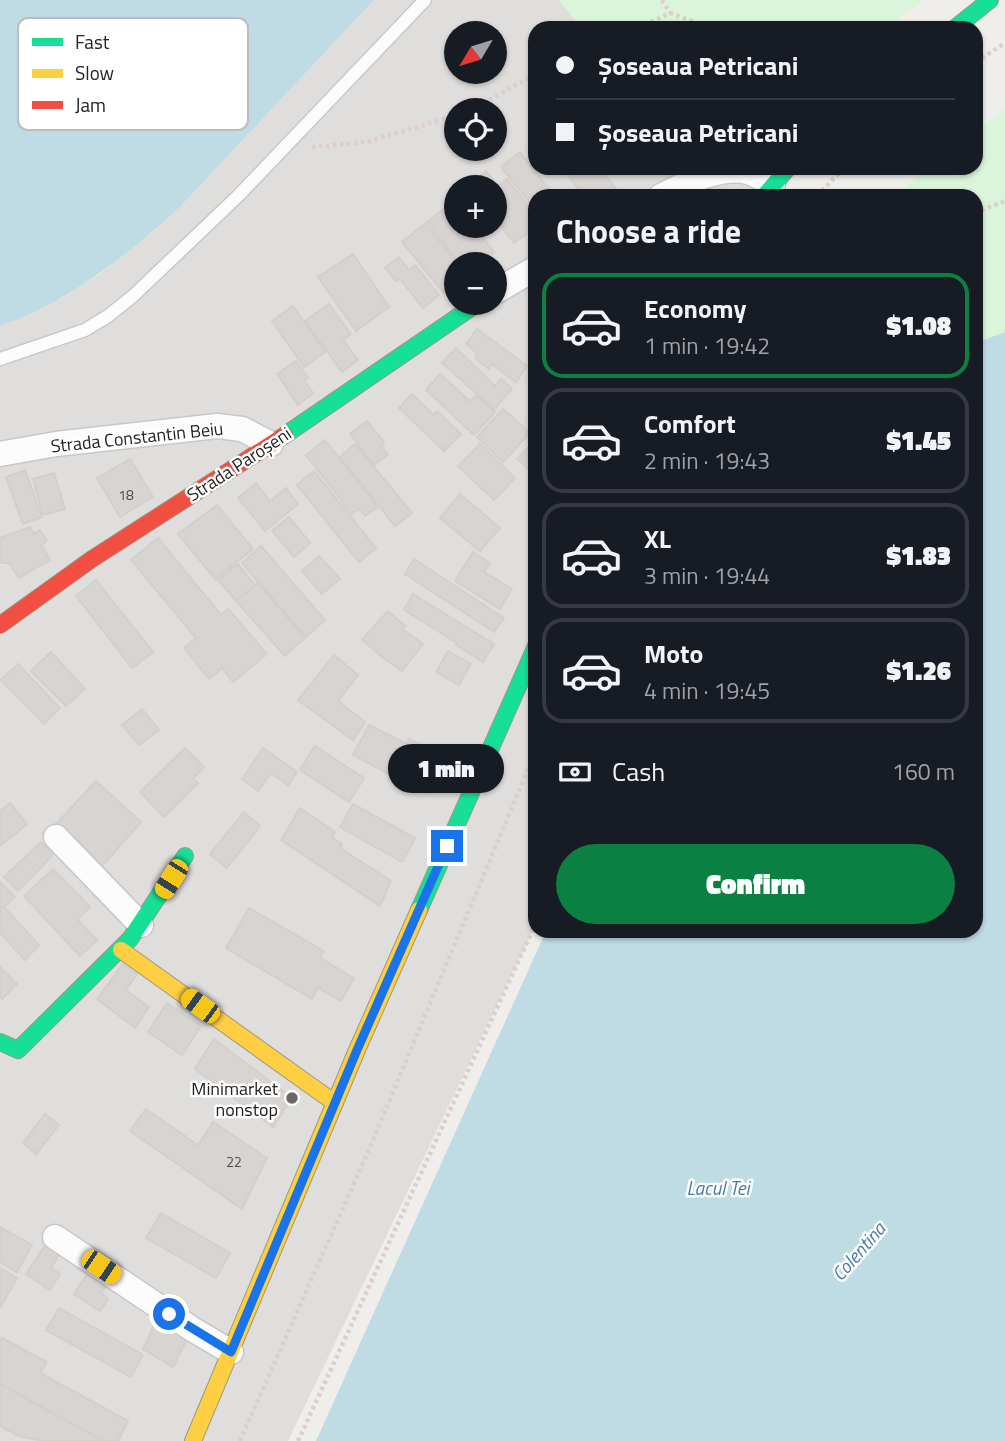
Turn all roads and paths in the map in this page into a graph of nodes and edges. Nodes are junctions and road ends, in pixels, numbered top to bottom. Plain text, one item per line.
1 (425, 0) edge
2 (662, 0) edge
3 (1005, 1) edge
4 (984, 6) edge
5 (670, 13) junction
6 (653, 21) edge
7 (692, 21) edge
8 (964, 21) edge
9 (1005, 44) edge
10 (983, 58) edge
11 (528, 78) edge
12 (493, 98) edge
13 (444, 119) edge
14 (280, 150) junction
15 (713, 175) edge
16 (755, 175) edge
17 (837, 175) edge
18 (775, 183) edge
19 (682, 189) edge
20 (824, 189) edge
21 (1005, 201) edge
22 (983, 210) edge
23 (528, 273) edge
24 (507, 285) edge
25 (460, 315) edge
26 (0, 359) edge
27 (271, 444) junction
28 (0, 454) edge
29 (0, 625) edge
30 (528, 664) edge
31 (528, 769) edge
32 (56, 837) dead end
33 (185, 856) dead end
34 (141, 925) junction
35 (529, 938) edge
36 (121, 950) junction
37 (0, 1042) edge
38 (335, 1103) junction
39 (55, 1237) dead end
40 (231, 1352) junction
41 (193, 1441) edge
42 (240, 1441) edge
43 (298, 1441) edge

1 - 14 lane
2 - 5 path
3 - 4 street
4 - 8 street
5 - 6 path
5 - 7 path
9 - 10 path
11 - 12 path
13 - 14 path
14 - 26 lane
15 - 19 street
16 - 18 street
17 - 20 path
21 - 22 path
23 - 24 street
25 - 27 street, Strada Paroșeni
27 - 28 street, Strada Constantin Beiu
27 - 29 street, Strada Paroșeni
30 - 38 street
31 - 42 path
32 - 34 street
33 - 34 street
34 - 36 street
35 - 43 path
36 - 37 street
36 - 38 street
38 - 40 street
39 - 40 street
40 - 41 street

